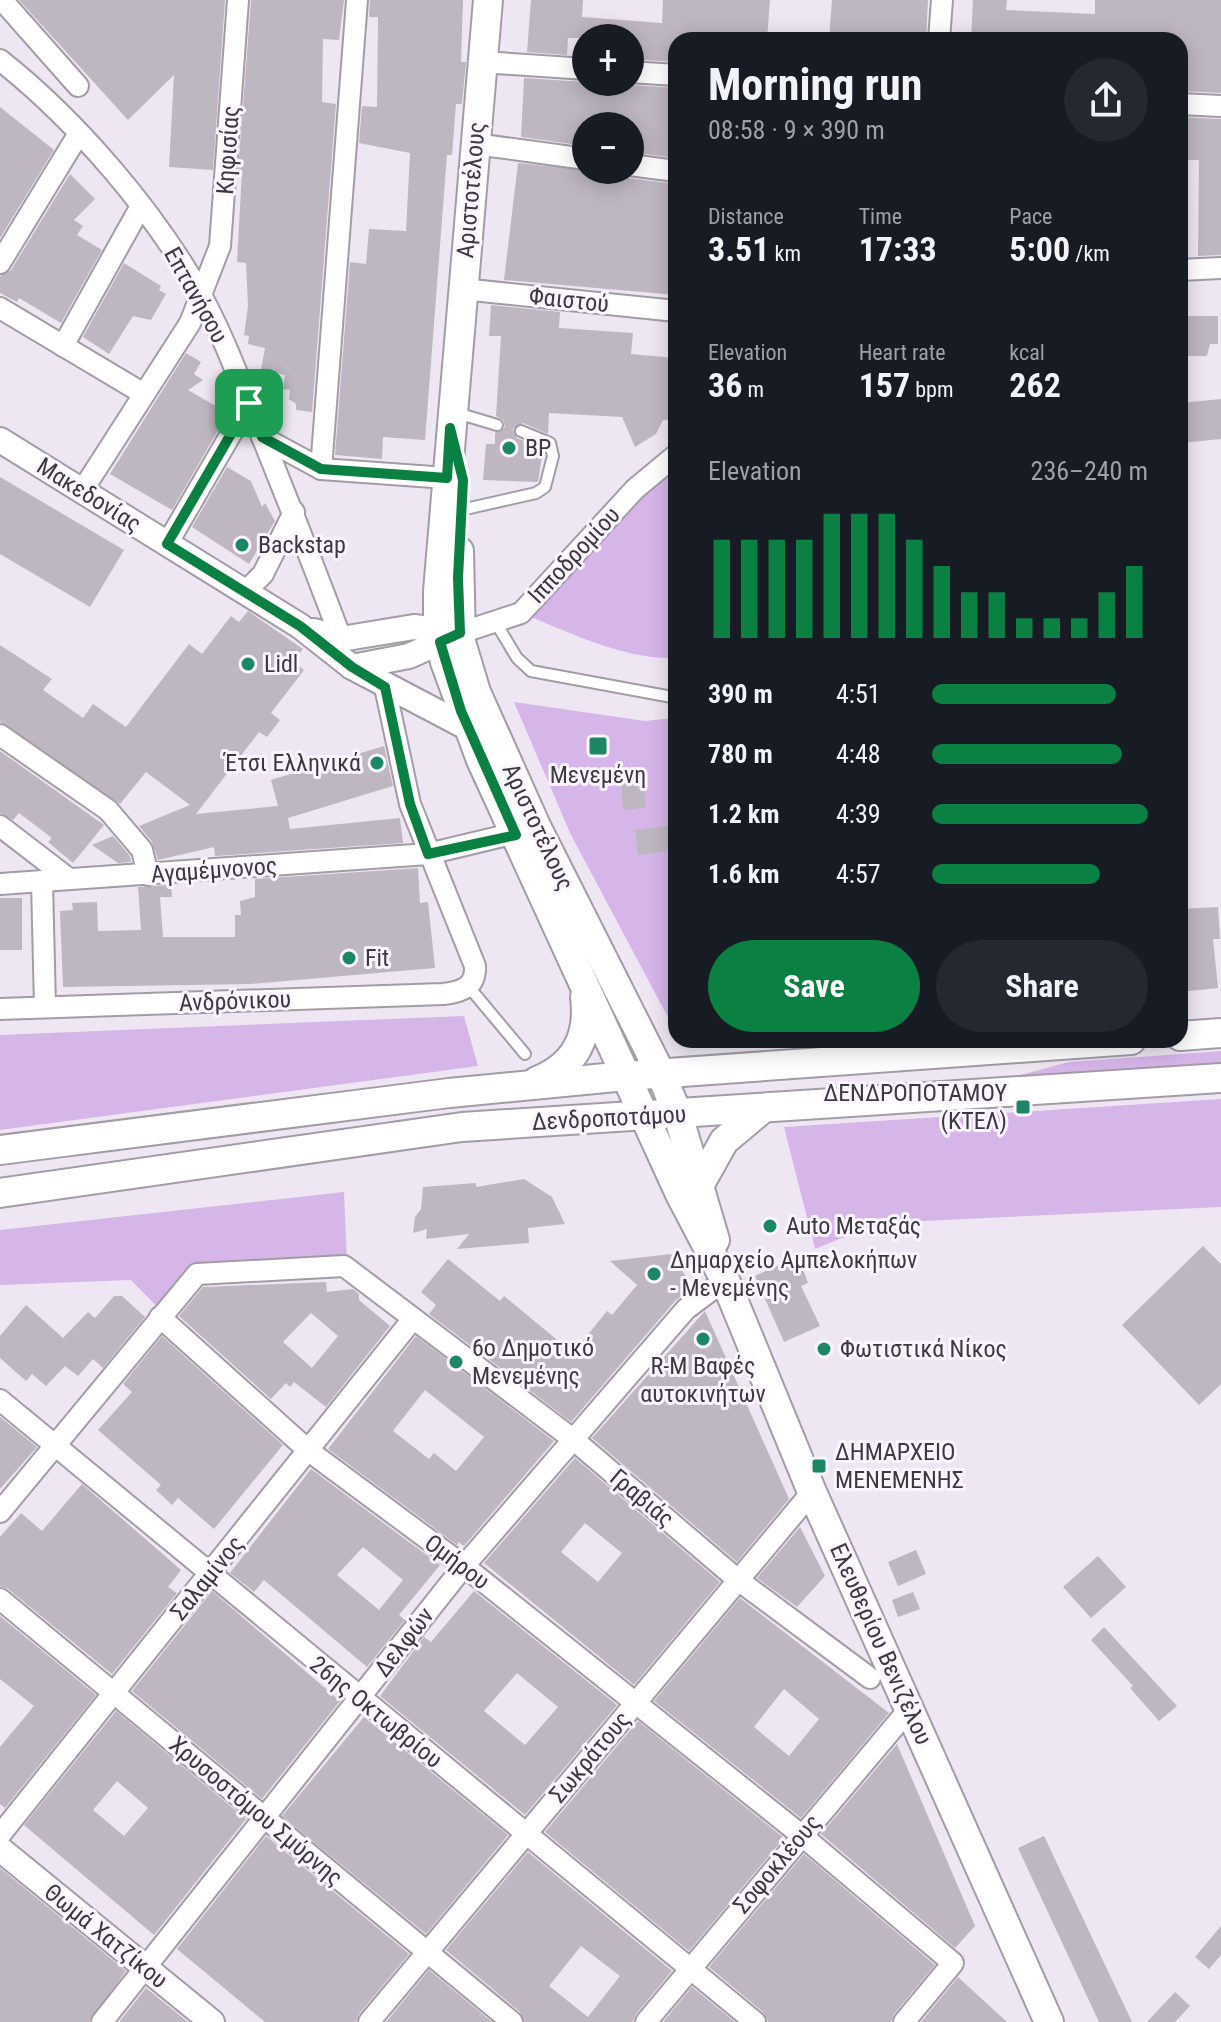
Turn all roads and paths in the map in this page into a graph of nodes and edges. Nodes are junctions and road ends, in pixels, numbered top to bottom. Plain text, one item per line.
1 (2, 0) edge
2 (238, 0) edge
3 (357, 0) edge
4 (488, 0) edge
5 (942, 0) edge
6 (940, 32) edge
7 (482, 62) junction
8 (572, 68) edge
9 (3, 70) edge
10 (644, 73) edge
11 (668, 74) edge
12 (78, 86) dead end
13 (1188, 104) edge
14 (1221, 106) edge
15 (78, 135) junction
16 (475, 144) junction
17 (572, 157) edge
18 (644, 167) edge
19 (668, 170) edge
20 (141, 206) junction
21 (0, 263) edge
22 (1221, 268) edge
23 (1188, 270) edge
24 (462, 289) junction
25 (202, 298) junction
26 (0, 308) edge
27 (668, 310) edge
28 (63, 346) junction
29 (144, 394) junction
30 (249, 403) junction
31 (451, 420) junction
32 (497, 425) dead end
33 (521, 431) dead end
34 (262, 437) junction
35 (0, 440) edge
36 (668, 462) edge
37 (321, 469) junction
38 (447, 478) junction
39 (82, 491) junction
40 (461, 510) junction
41 (294, 512) junction
42 (167, 544) junction
43 (245, 592) junction
44 (496, 623) junction
45 (300, 626) junction
46 (446, 635) junction
47 (341, 639) junction
48 (352, 667) junction
49 (385, 687) junction
50 (668, 696) edge
51 (468, 728) junction
52 (0, 735) edge
53 (0, 826) edge
54 (526, 830) junction
55 (428, 854) junction
56 (148, 875) junction
57 (69, 879) junction
58 (42, 881) junction
59 (0, 884) edge
60 (580, 977) junction
61 (469, 987) junction
62 (45, 1007) junction
63 (0, 1009) edge
64 (1221, 1033) edge
65 (1188, 1035) edge
66 (1020, 1048) edge
67 (525, 1054) dead end
68 (661, 1074) junction
69 (626, 1076) junction
70 (1221, 1078) edge
71 (520, 1087) junction
72 (762, 1110) junction
73 (678, 1115) junction
74 (646, 1117) junction
75 (0, 1150) edge
76 (700, 1184) junction
77 (0, 1193) edge
78 (725, 1280) junction
79 (160, 1317) junction
80 (412, 1320) junction
81 (0, 1400) edge
82 (574, 1440) junction
83 (54, 1446) junction
84 (309, 1451) junction
85 (812, 1492) junction
86 (0, 1512) edge
87 (464, 1566) junction
88 (210, 1576) junction
89 (738, 1580) junction
90 (0, 1599) edge
91 (870, 1678) dead end
92 (114, 1694) junction
93 (360, 1699) junction
94 (635, 1703) junction
95 (910, 1708) junction
96 (265, 1818) junction
97 (525, 1834) junction
98 (800, 1834) junction
99 (0, 1835) edge
100 (0, 1849) edge
101 (427, 1952) junction
102 (146, 1968) junction
103 (690, 1969) junction
104 (1044, 2017) edge
105 (102, 2022) edge
106 (212, 2022) edge
107 (369, 2022) edge
108 (512, 2022) edge
109 (646, 2022) edge
110 (755, 2022) edge
111 (904, 2022) edge

1 - 12 street
2 - 25 street, Κηφισίας
3 - 37 street
4 - 7 main road, Αριστοτέλους
5 - 6 street
7 - 8 street
7 - 16 main road, Αριστοτέλους
9 - 15 street, Επτανήσου
10 - 11 street
13 - 14 street
15 - 20 street, Επτανήσου
15 - 21 street
16 - 17 street
16 - 24 main road, Αριστοτέλους
18 - 19 street
20 - 25 street, Επτανήσου
20 - 28 street
22 - 23 street
24 - 27 street, Φαιστού
24 - 31 main road, Αριστοτέλους
25 - 29 street, Κηφισίας
25 - 30 street, Επτανήσου
26 - 28 street
28 - 29 street
29 - 39 street, Κηφισίας
30 - 34 street, Επτανήσου
30 - 42 street
31 - 32 lane
31 - 38 main road, Αριστοτέλους
31 - 40 main road, Αριστοτέλους
33 - 40 lane
34 - 37 street
34 - 41 street, Επτανήσου
35 - 39 street, Μακεδονίας
36 - 44 street, Ιπποδρομίου
37 - 38 street
38 - 46 main road, Αριστοτέλους
39 - 42 street, Μακεδονίας
40 - 46 main road, Αριστοτέλους
41 - 43 street
41 - 47 street, Επτανήσου
42 - 43 street, Μακεδονίας
43 - 45 street, Μακεδονίας
44 - 46 street, Ιπποδρομίου
44 - 50 lane
45 - 47 street, Μακεδονίας
45 - 48 street, Μακεδονίας
46 - 47 street, Μακεδονίας
46 - 48 street
46 - 51 main road, Αριστοτέλους
46 - 54 main road, Αριστοτέλους
47 - 48 street, Επτανήσου
48 - 49 street, Μακεδονίας
49 - 51 street, Μακεδονίας
49 - 55 street
51 - 54 main road, Αριστοτέλους
52 - 56 street
53 - 57 street
54 - 55 street, Αγαμέμνονος
54 - 60 main road, Αριστοτέλους
54 - 68 main road, Αριστοτέλους
55 - 56 street, Αγαμέμνονος
55 - 61 street
56 - 57 street, Αγαμέμνονος
57 - 58 street, Αγαμέμνονος
58 - 59 street, Αγαμέμνονος
58 - 62 street
60 - 69 main road, Αριστοτέλους
60 - 71 main road
61 - 62 street, Ανδρόνικου
61 - 67 lane
62 - 63 street, Ανδρόνικου
64 - 65 main road
66 - 68 main road, Δενδροποτάμου
68 - 69 main road, Δενδροποτάμου
68 - 73 main road, Αριστοτέλους
69 - 71 main road, Δενδροποτάμου
69 - 74 main road, Αριστοτέλους
70 - 72 main road, Δενδροποτάμου
71 - 75 main road, Δενδροποτάμου
72 - 73 main road, Δενδροποτάμου
72 - 76 main road
73 - 74 main road, Δενδροποτάμου
73 - 76 main road, Ελευθερίου Βενιζέλου
74 - 77 main road, Δενδροποτάμου
74 - 78 main road, Ελευθερίου Βενιζέλου
76 - 78 main road, Ελευθερίου Βενιζέλου
78 - 82 street, Δελφών
78 - 85 main road, Ελευθερίου Βενιζέλου
79 - 80 street, Γραβιάς
79 - 83 street
79 - 84 street, Ομήρου
80 - 82 street, Γραβιάς
80 - 84 street, Σαλαμίνος
81 - 83 street, 26ης Οκτωβρίου
82 - 87 street, Δελφών
82 - 89 street, Γραβιάς
83 - 86 street
83 - 88 street, 26ης Οκτωβρίου
84 - 87 street, Ομήρου
84 - 88 street, Σαλαμίνος
85 - 89 street, Σωκράτους
85 - 95 main road, Ελευθερίου Βενιζέλου
87 - 93 street, Δελφών
87 - 94 street, Ομήρου
88 - 92 street, Σαλαμίνος
88 - 93 street, 26ης Οκτωβρίου
89 - 91 street, Γραβιάς
89 - 94 street, Σωκράτους
90 - 92 street, Χρυσοστόμου Σμύρνης
92 - 96 street, Χρυσοστόμου Σμύρνης
92 - 99 street, Σαλαμίνος
93 - 96 street, Δελφών
93 - 97 street, 26ης Οκτωβρίου
94 - 97 street, Σωκράτους
94 - 98 street, Ομήρου
95 - 98 street, Σοφοκλέους
95 - 104 main road, Ελευθερίου Βενιζέλου
96 - 101 street, Χρυσοστόμου Σμύρνης
96 - 102 street, Δελφών
97 - 101 street, Σωκράτους
97 - 103 street, 26ης Οκτωβρίου
98 - 103 street, Σοφοκλέους
98 - 111 street, Ομήρου
100 - 102 street, Θωμά Χατζίκου
101 - 107 street, Σωκράτους
101 - 108 street, Χρυσοστόμου Σμύρνης
102 - 105 street, Δελφών
102 - 106 street, Θωμά Χατζίκου
103 - 109 street, Σοφοκλέους
103 - 110 street, 26ης Οκτωβρίου

